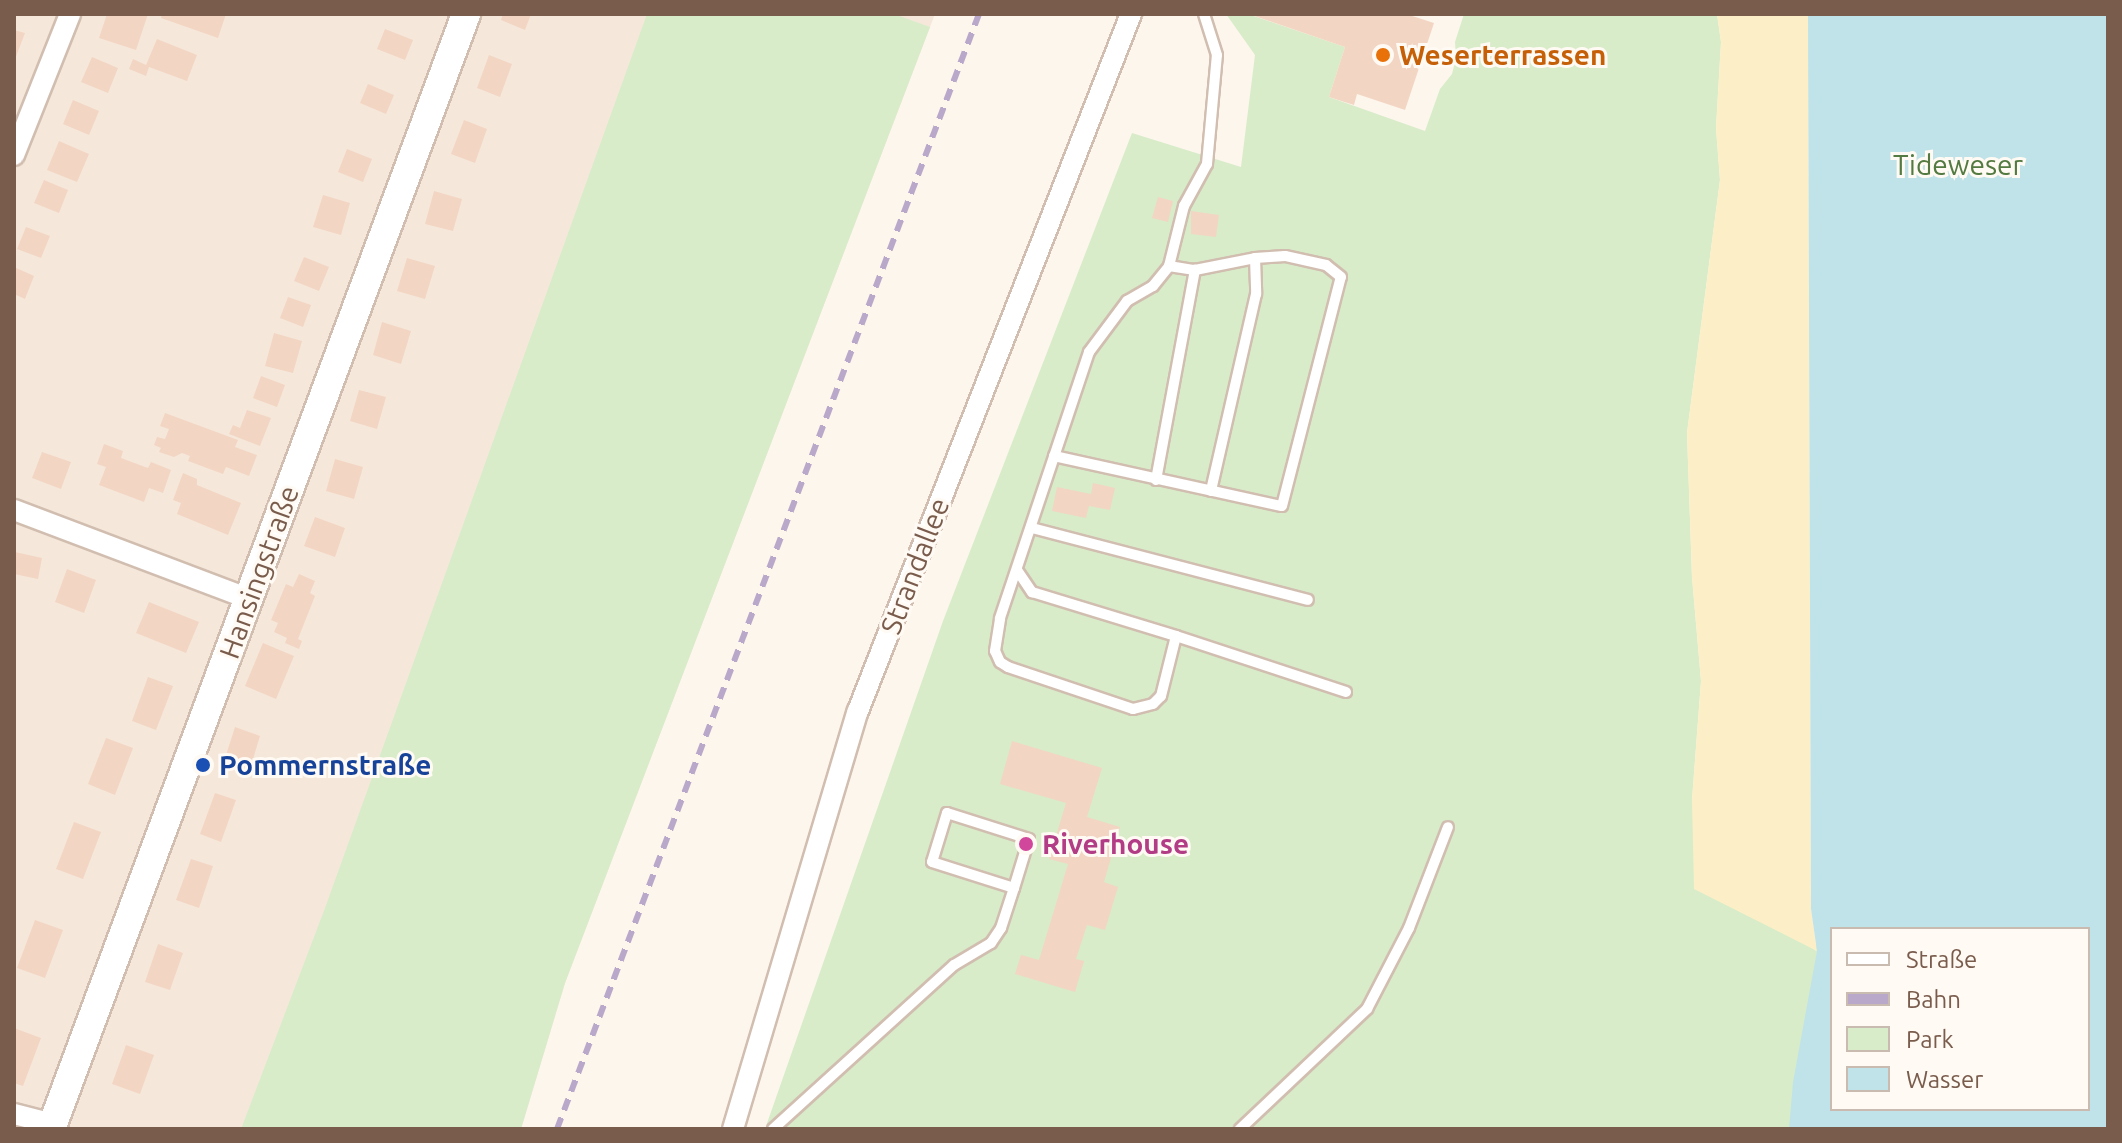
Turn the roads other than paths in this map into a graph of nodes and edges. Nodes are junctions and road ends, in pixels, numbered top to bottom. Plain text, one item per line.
1 (70, 14) edge
2 (466, 14) edge
3 (1131, 14) edge
4 (1204, 14) edge
5 (14, 155) edge
6 (1255, 258) junction
7 (1169, 266) junction
8 (1195, 270) junction
9 (1054, 456) junction
10 (1156, 480) junction
11 (1211, 491) junction
12 (14, 510) edge
13 (1032, 528) junction
14 (1017, 570) junction
15 (249, 599) junction
16 (1308, 600) dead end
17 (1176, 636) junction
18 (1346, 692) dead end
19 (1448, 827) dead end
20 (1014, 888) junction
21 (14, 1114) edge
22 (52, 1126) edge
23 (733, 1129) edge
24 (773, 1129) edge
25 (1240, 1129) edge

1 - 5 street
2 - 15 street, Hansingstraße
3 - 23 street, Strandallee
4 - 7 lane
6 - 8 lane
6 - 11 lane
6 - 11 lane
7 - 8 lane
7 - 9 lane
8 - 10 lane
9 - 10 lane
9 - 13 lane
10 - 11 lane
12 - 15 street
13 - 14 lane
13 - 16 lane
14 - 17 lane
14 - 17 lane
15 - 22 street, Hansingstraße
17 - 18 lane
19 - 25 lane
20 - 20 lane
20 - 24 lane
21 - 22 street

